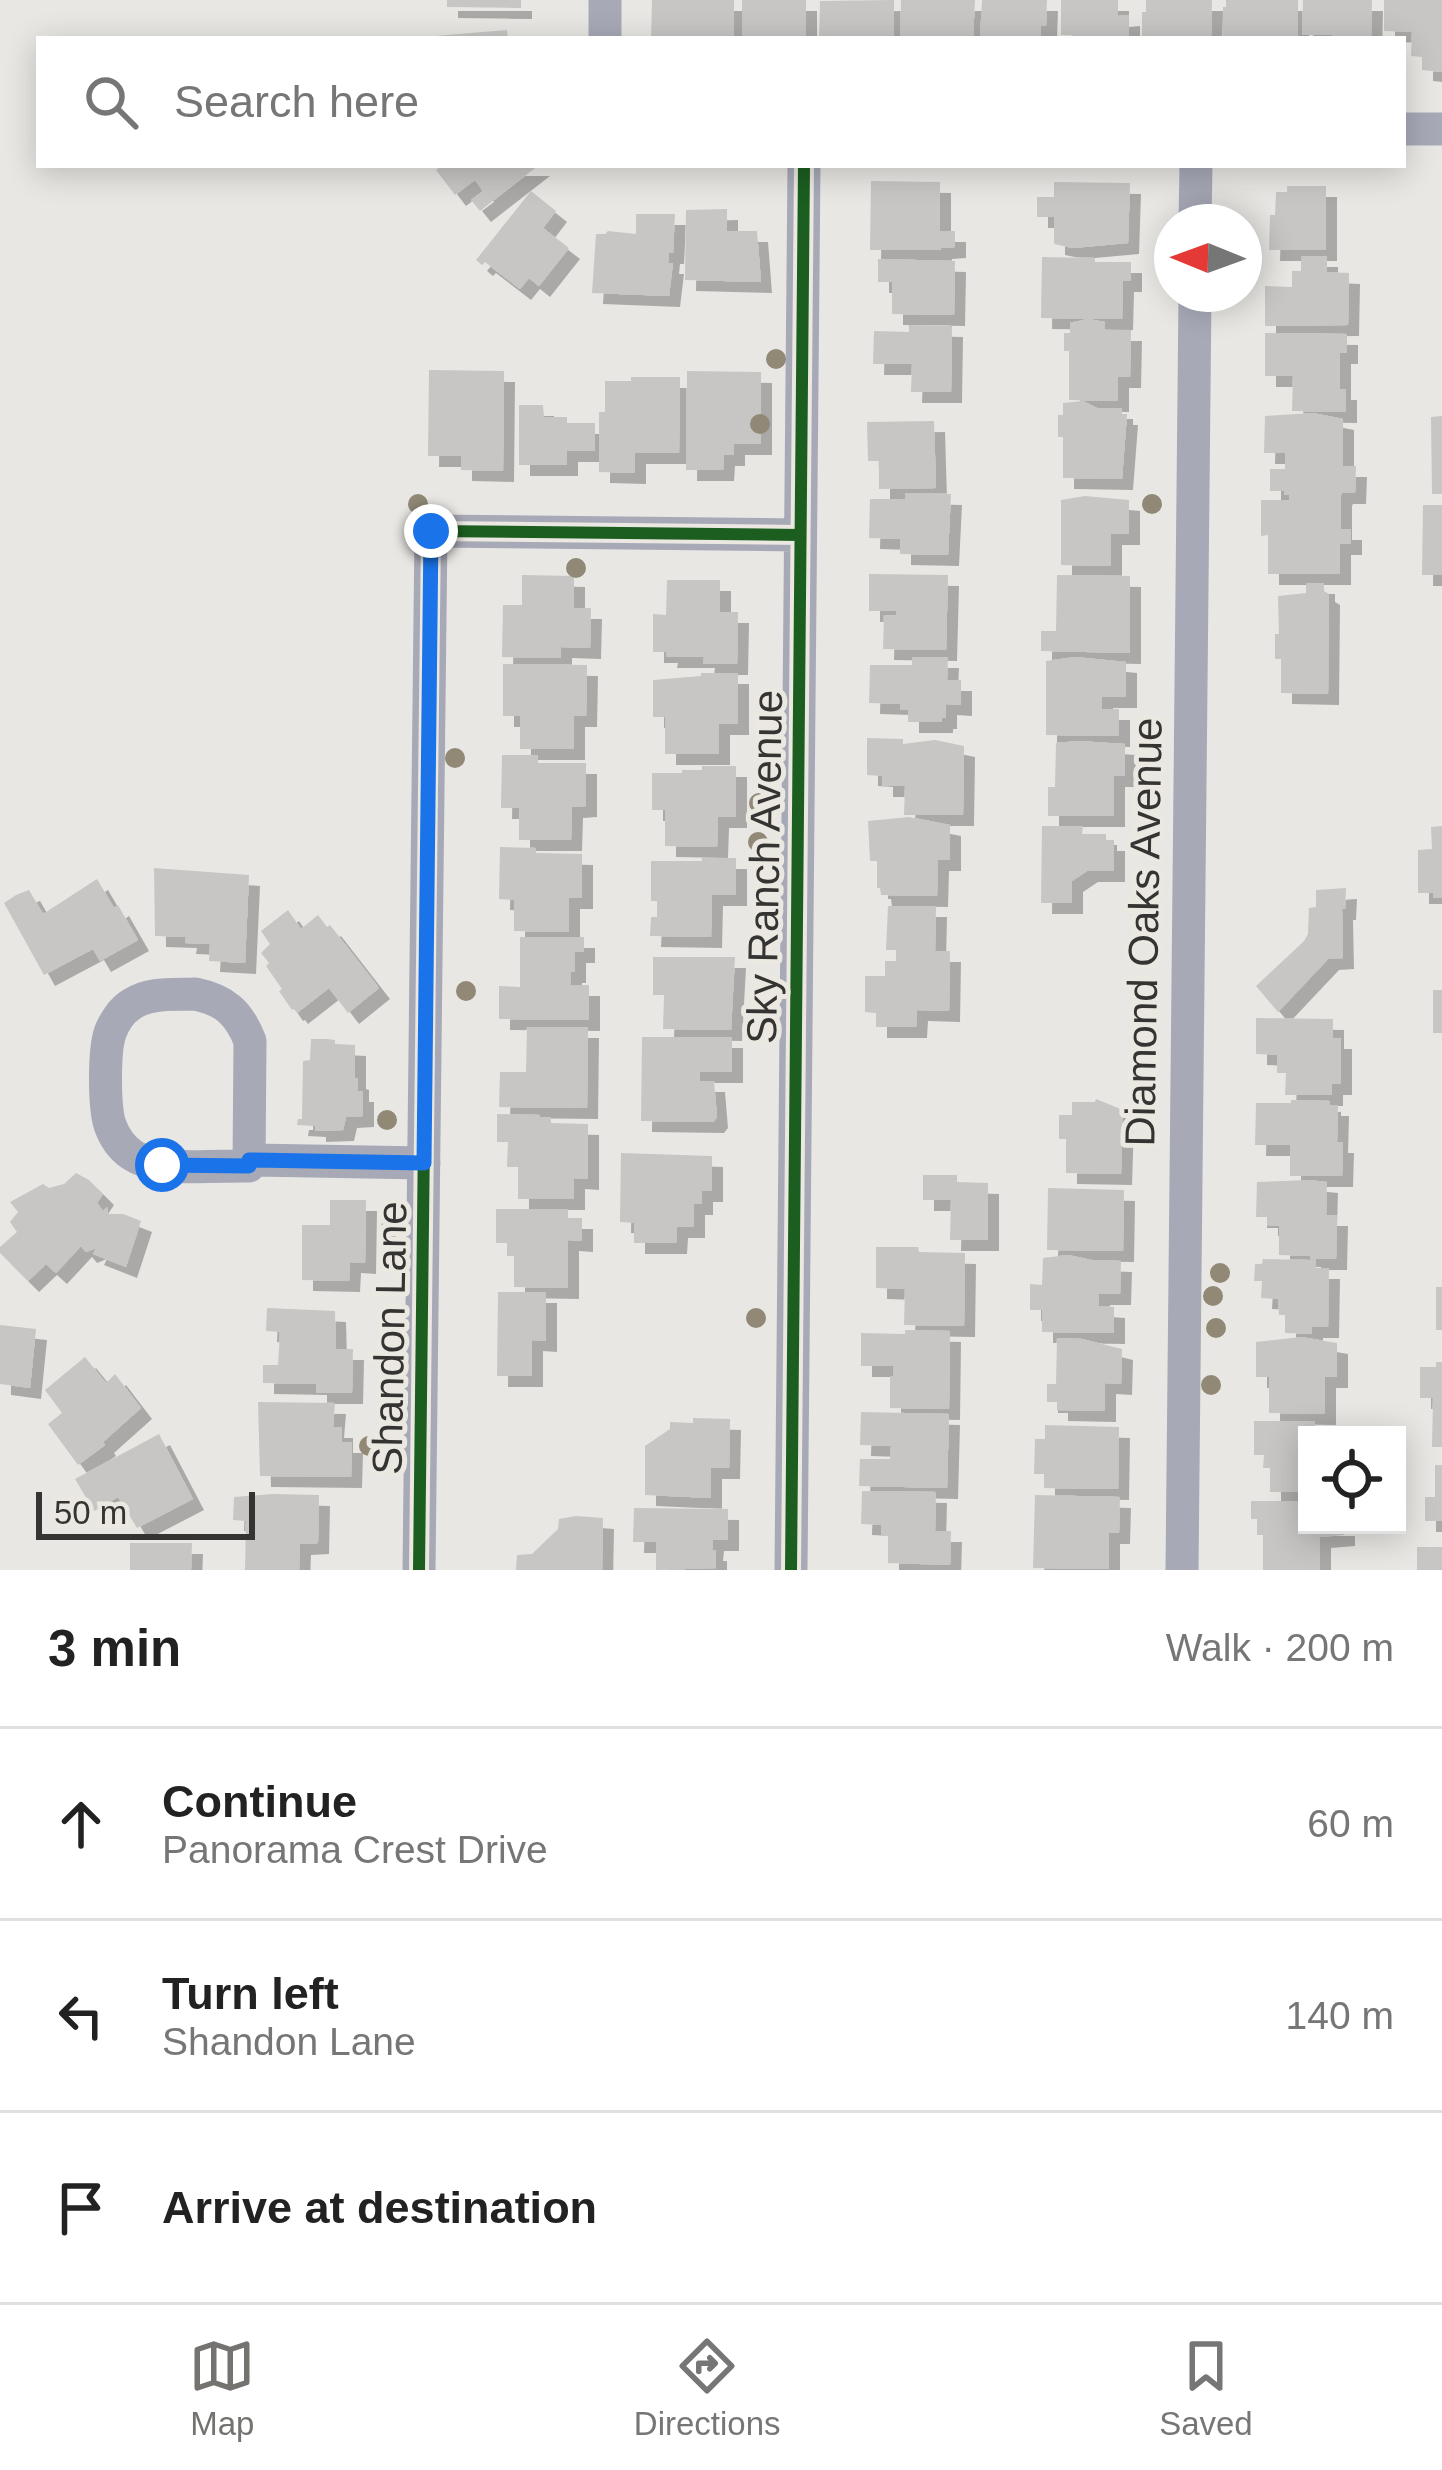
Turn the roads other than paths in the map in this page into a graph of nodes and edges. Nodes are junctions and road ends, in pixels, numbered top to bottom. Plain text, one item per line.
1 (605, 0) edge
2 (605, 36) edge
3 (1406, 129) edge
4 (1442, 129) edge
5 (804, 168) edge
6 (1196, 168) edge
7 (1196, 204) edge
8 (1195, 312) edge
9 (800, 535) junction
10 (249, 1160) junction
11 (424, 1163) junction
12 (419, 1570) edge
13 (791, 1570) edge
14 (1182, 1570) edge

1 - 2 street
3 - 4 street
5 - 9 street, Sky Ranch Avenue
6 - 7 street
8 - 14 street, Diamond Oaks Avenue
9 - 11 street, Shandon Lane
9 - 13 street, Sky Ranch Avenue
10 - 10 street
10 - 11 street
11 - 12 street, Shandon Lane

